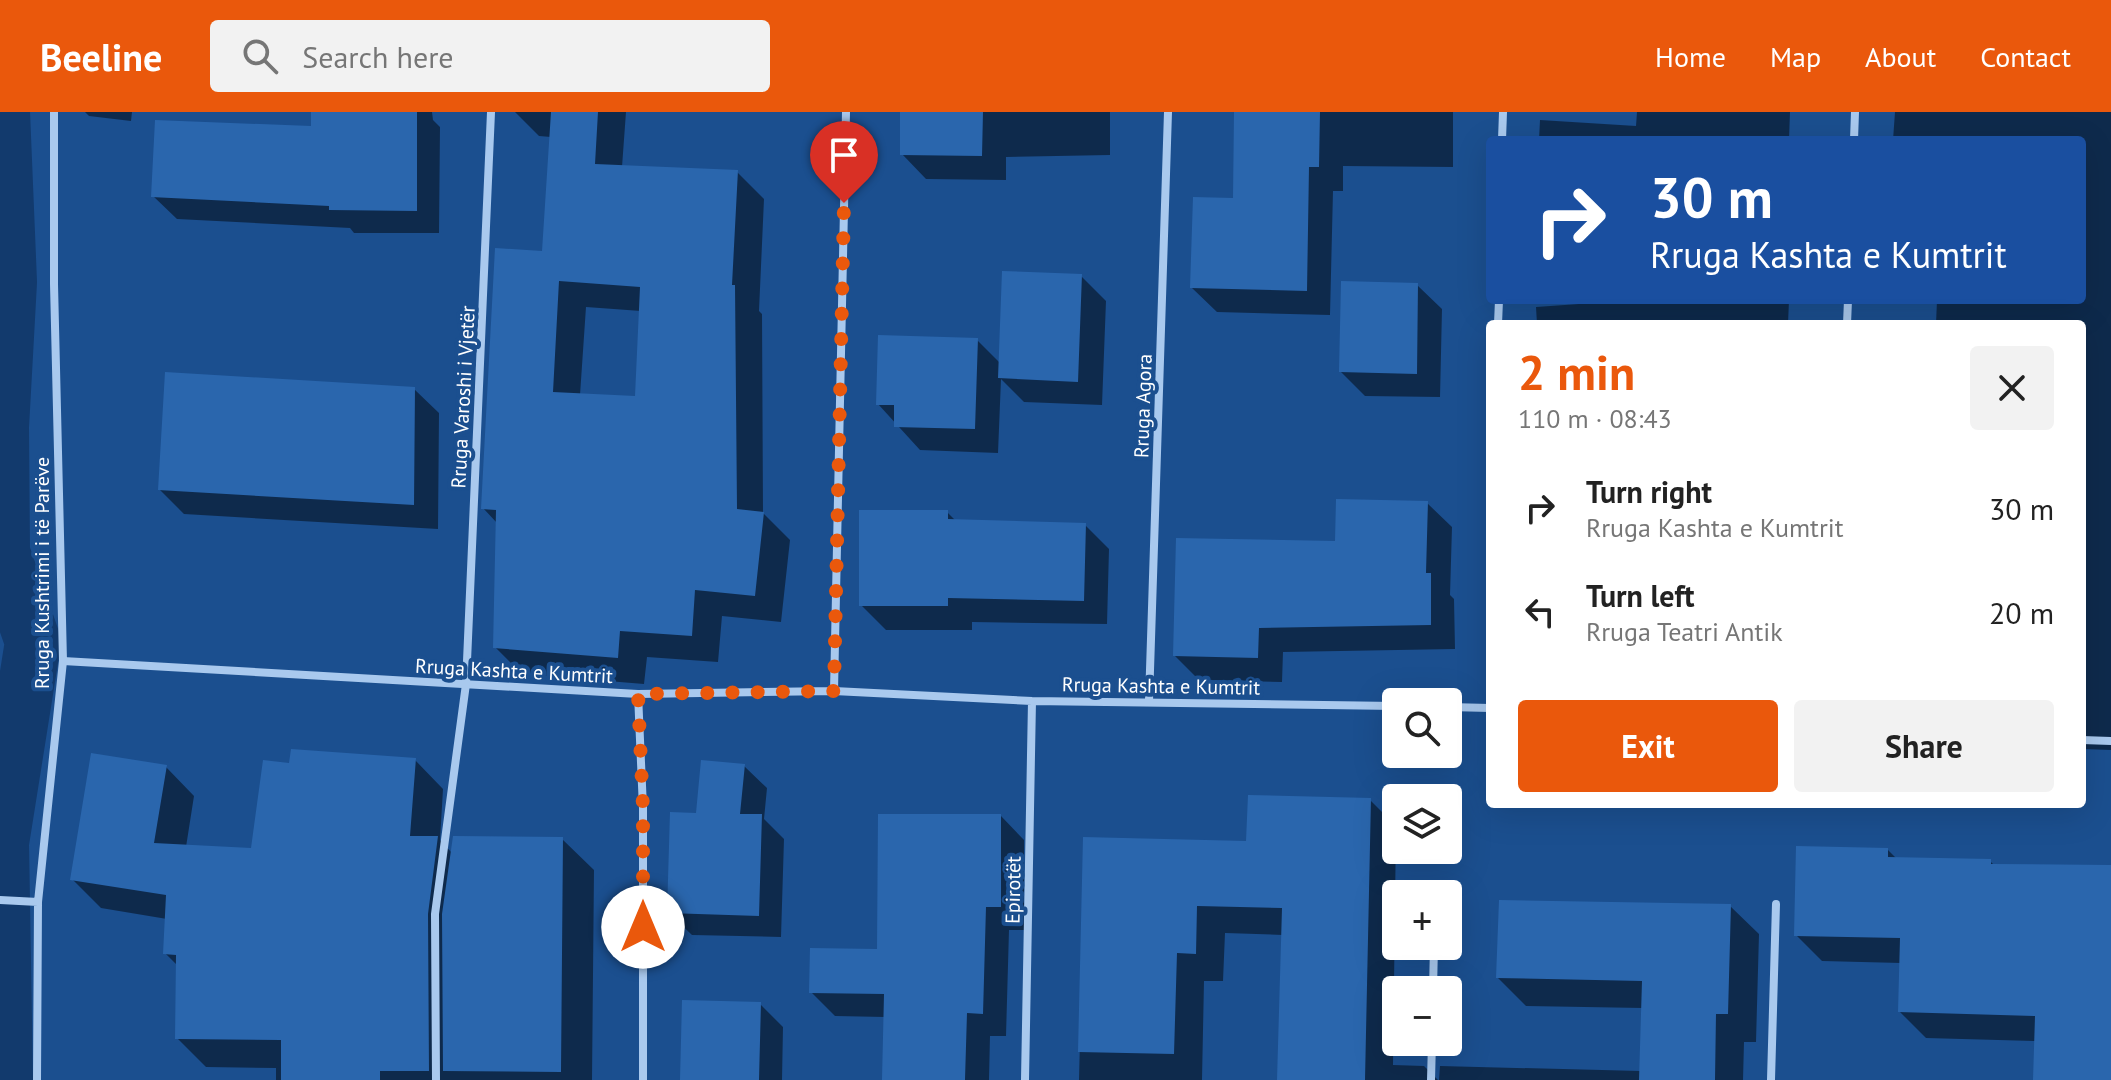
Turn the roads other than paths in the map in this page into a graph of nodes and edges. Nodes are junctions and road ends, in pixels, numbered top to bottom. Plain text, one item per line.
1 (54, 112) edge
2 (491, 112) edge
3 (846, 112) edge
4 (1168, 112) edge
5 (1503, 112) edge
6 (1855, 112) edge
7 (1502, 136) edge
8 (1854, 136) edge
9 (63, 661) junction
10 (466, 684) junction
11 (834, 691) junction
12 (638, 694) junction
13 (1032, 701) junction
14 (1149, 701) junction
15 (1382, 706) edge
16 (1462, 707) edge
17 (1486, 708) edge
18 (2086, 740) edge
19 (2111, 741) edge
20 (0, 900) edge
21 (38, 902) junction
22 (1776, 904) dead end
23 (1432, 1056) edge
24 (37, 1080) edge
25 (436, 1080) edge
26 (643, 1080) edge
27 (1025, 1080) edge
28 (1431, 1080) edge
29 (1771, 1080) edge

1 - 9 street, Rruga Kushtrimi i të Parëve
2 - 10 street, Rruga Varoshi i Vjetër
3 - 11 street
4 - 14 street, Rruga Agora
5 - 7 street
6 - 8 street
9 - 10 street, Rruga Kashta e Kumtrit
9 - 21 street, Rruga Kushtrimi i të Parëve
10 - 12 street, Rruga Kashta e Kumtrit
10 - 25 street, Rruga Varoshi i Vjetër
11 - 12 street, Rruga Kashta e Kumtrit
11 - 13 street, Rruga Kashta e Kumtrit
12 - 26 street
13 - 14 street, Rruga Kashta e Kumtrit
13 - 27 street, Epirotët
14 - 15 street, Rruga Kashta e Kumtrit
16 - 17 street
18 - 19 street
20 - 21 street
21 - 24 street, Rruga Kushtrimi i të Parëve
22 - 29 street
23 - 28 street

